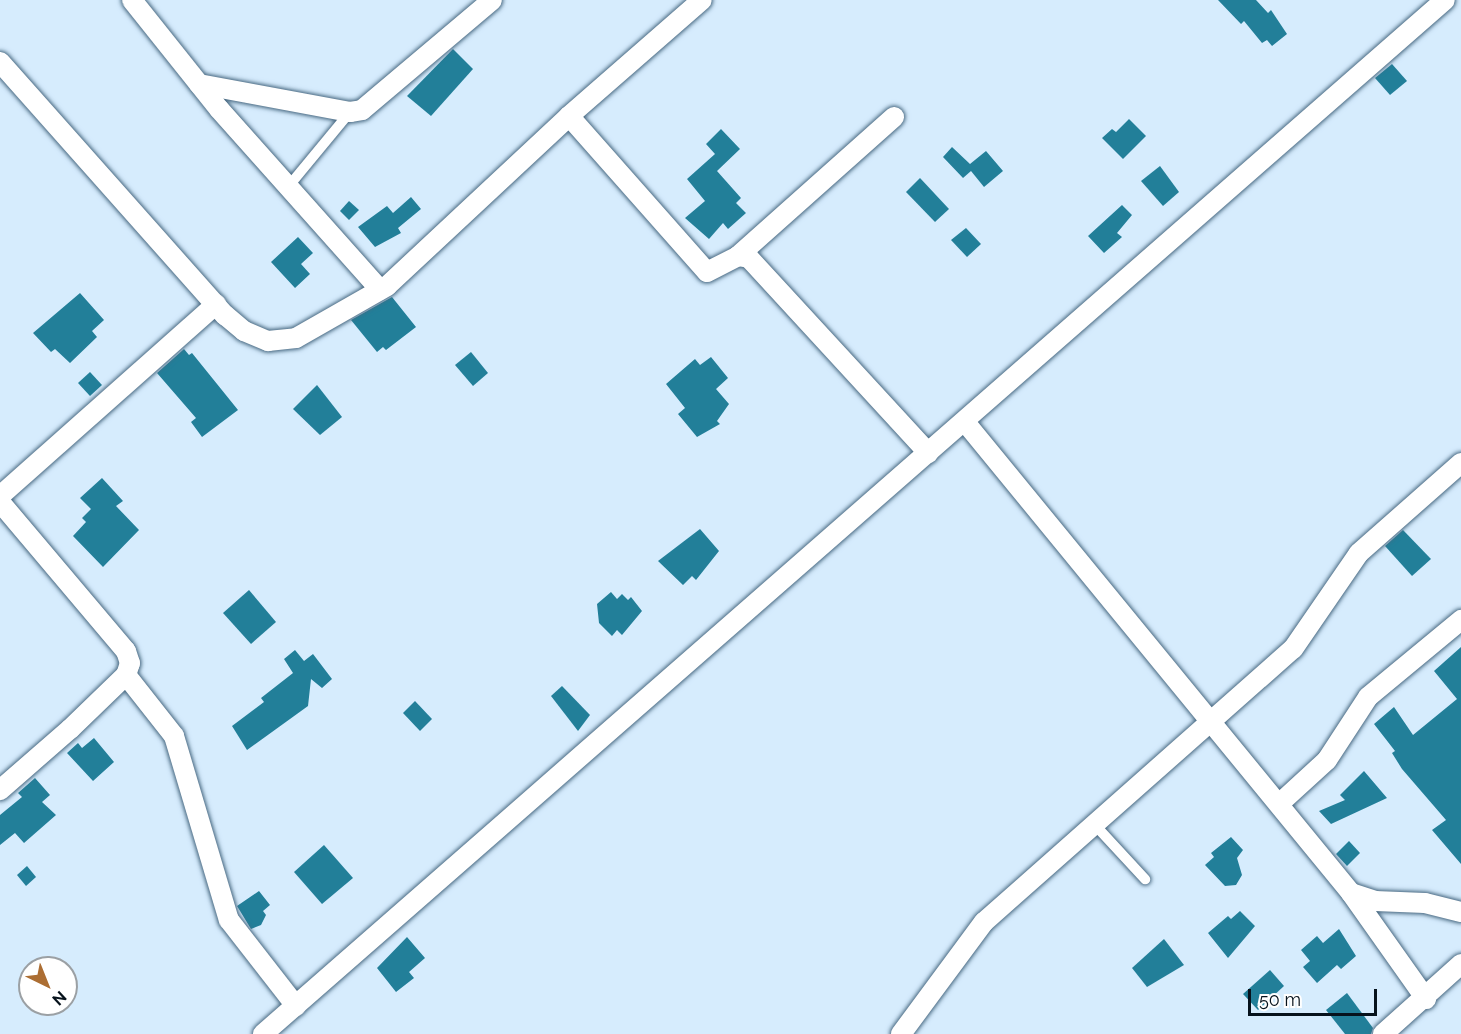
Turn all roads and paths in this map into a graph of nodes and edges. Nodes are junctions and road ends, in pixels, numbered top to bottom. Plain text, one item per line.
1 (132, 0) edge
2 (492, 0) edge
3 (702, 0) edge
4 (1445, 0) edge
5 (0, 62) edge
6 (199, 84) junction
7 (350, 112) junction
8 (569, 116) junction
9 (894, 117) dead end
10 (288, 187) junction
11 (738, 256) junction
12 (380, 290) junction
13 (216, 304) junction
14 (965, 422) junction
15 (928, 453) junction
16 (1461, 463) edge
17 (0, 496) edge
18 (0, 502) edge
19 (1461, 620) edge
20 (126, 675) junction
21 (1212, 721) junction
22 (0, 790) edge
23 (1279, 804) junction
24 (1095, 825) junction
25 (1145, 879) dead end
26 (1351, 893) junction
27 (1461, 912) edge
28 (1461, 964) edge
29 (1426, 999) junction
30 (296, 1006) junction
31 (263, 1034) edge
32 (901, 1034) edge
33 (1383, 1034) edge

1 - 6 street
2 - 7 street
3 - 8 street
4 - 14 street
5 - 13 street
6 - 7 street
6 - 10 street
7 - 10 lane
8 - 11 street
8 - 12 street
9 - 11 street
10 - 12 street
11 - 15 street
12 - 13 street
13 - 17 street
14 - 15 street
14 - 21 street
15 - 30 street
16 - 21 street
18 - 20 street
19 - 23 street
20 - 22 street
20 - 30 street
21 - 23 street
21 - 24 street
23 - 26 street
24 - 25 lane
24 - 32 street
26 - 27 street
26 - 29 street
28 - 29 street
29 - 33 street
30 - 31 street

